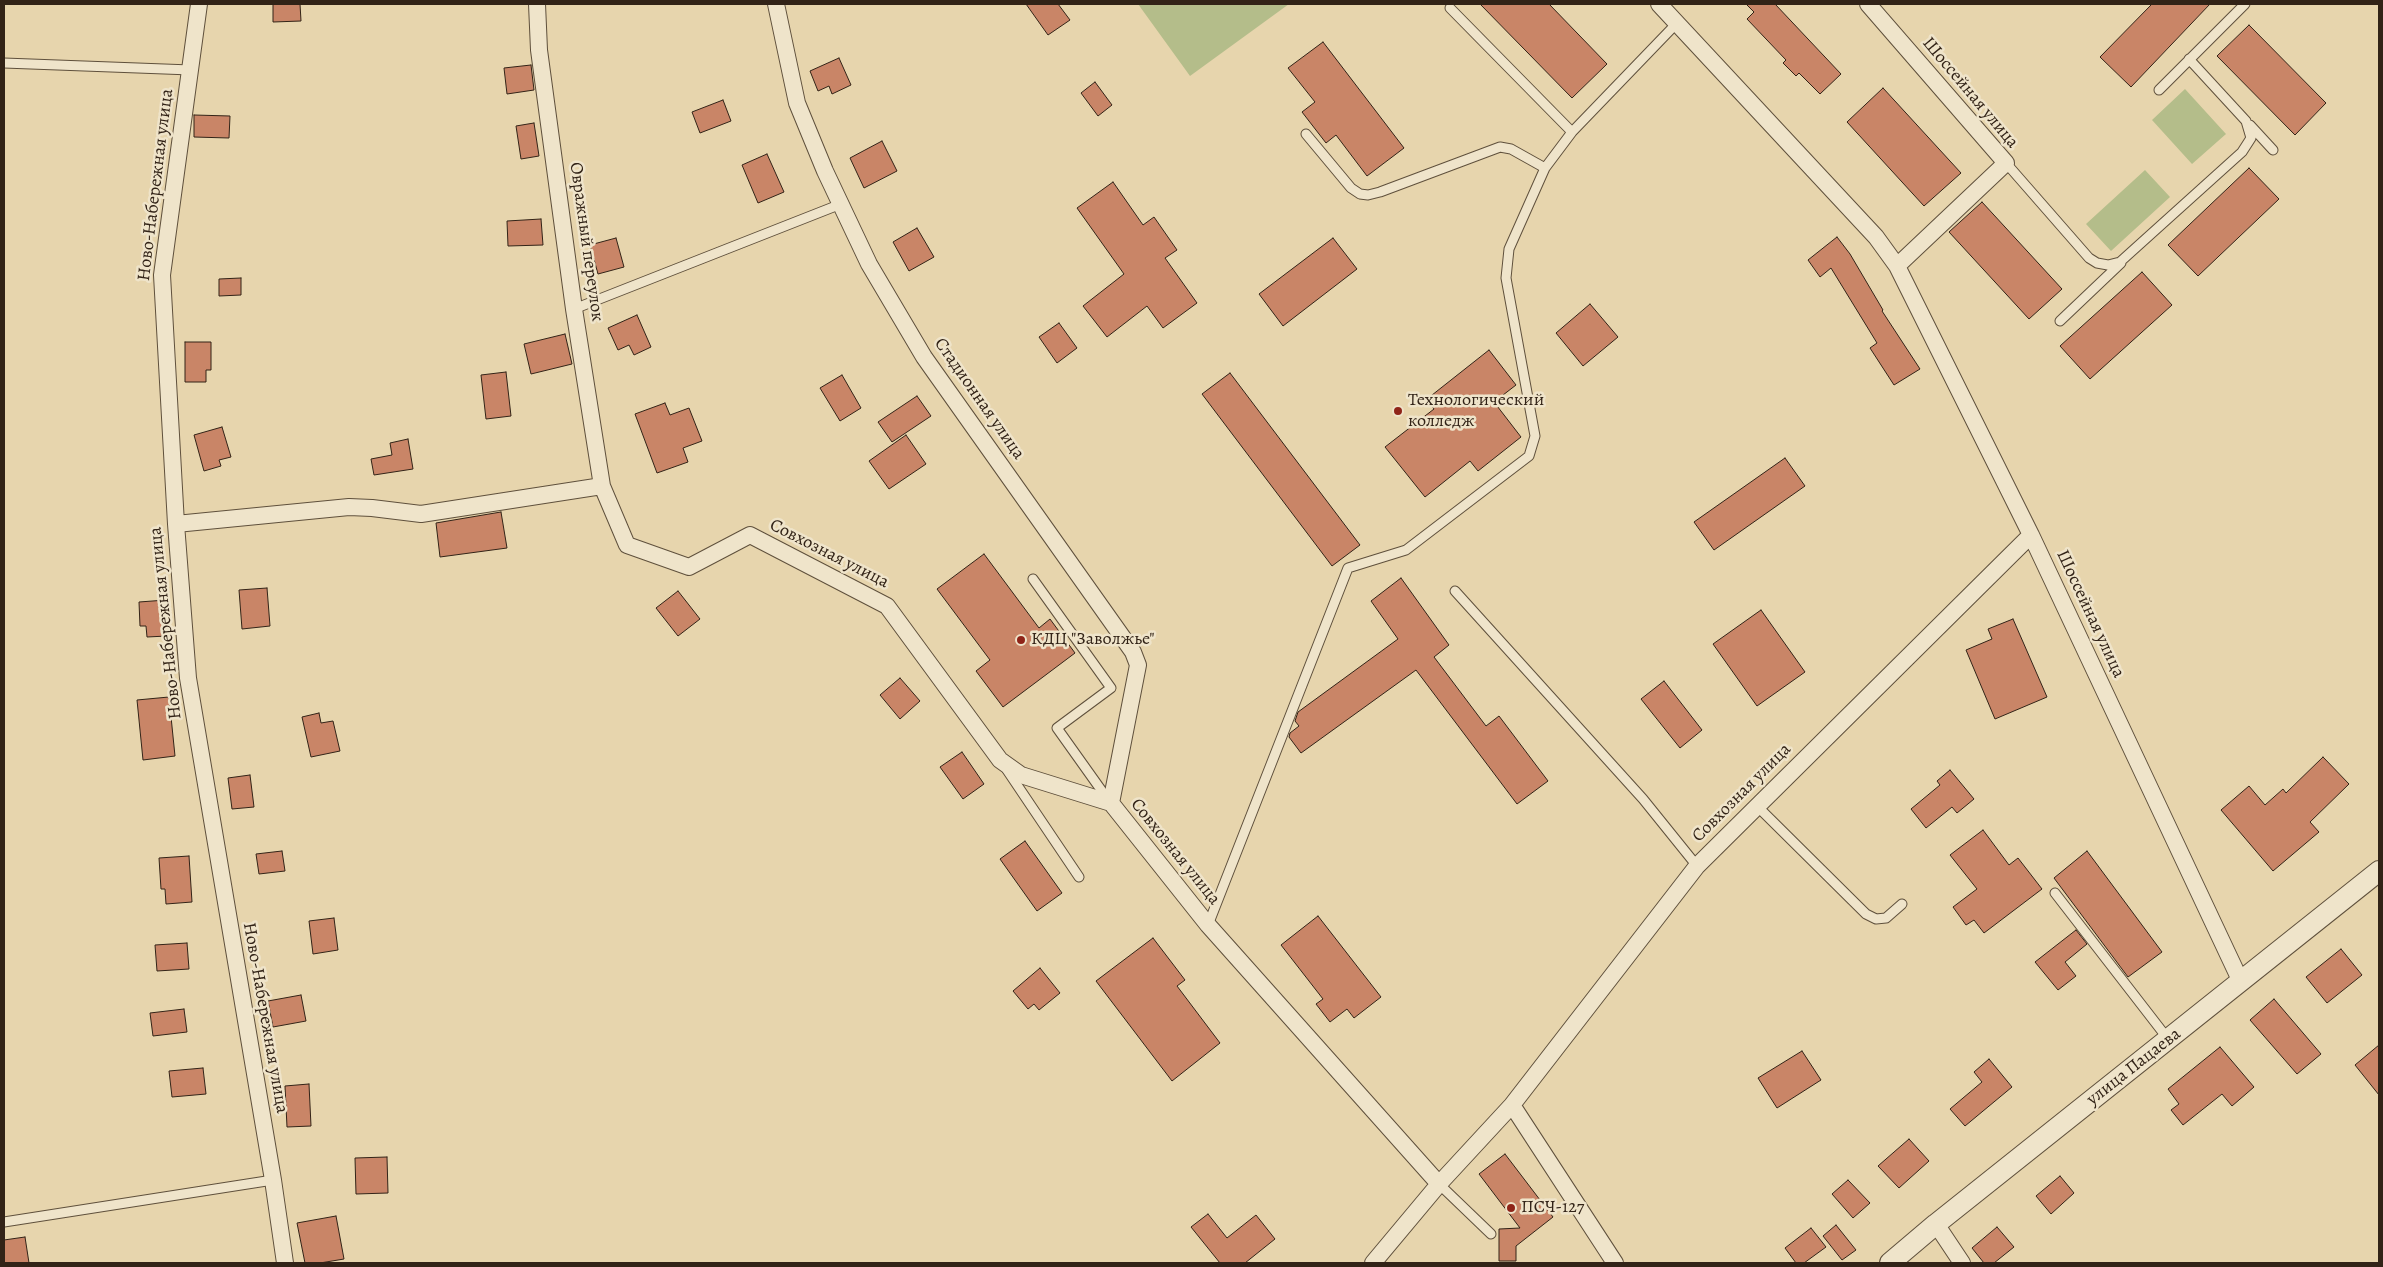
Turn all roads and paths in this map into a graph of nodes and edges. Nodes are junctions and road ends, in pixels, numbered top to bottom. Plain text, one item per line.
1 (199, 4) edge
2 (538, 4) edge
3 (776, 4) edge
4 (1659, 4) edge
5 (1868, 4) edge
6 (2245, 4) edge
7 (1450, 8) dead end
8 (1677, 23) junction
9 (2189, 60) junction
10 (4, 63) edge
11 (191, 70) junction
12 (2159, 90) dead end
13 (2246, 121) junction
14 (1572, 132) junction
15 (1306, 134) dead end
16 (2273, 150) dead end
17 (2006, 163) junction
18 (1545, 168) junction
19 (841, 204) junction
20 (2129, 256) junction
21 (1897, 266) junction
22 (574, 309) junction
23 (2060, 321) dead end
24 (602, 486) junction
25 (176, 524) junction
26 (750, 535) joint
27 (2031, 535) junction
28 (1033, 579) dead end
29 (1455, 591) dead end
30 (1000, 760) junction
31 (1111, 803) junction
32 (1756, 806) junction
33 (1697, 866) junction
34 (2379, 871) edge
35 (1079, 877) dead end
36 (2055, 893) dead end
37 (1902, 904) dead end
38 (1208, 925) junction
39 (2240, 982) junction
40 (2169, 1039) junction
41 (1512, 1105) junction
42 (273, 1180) junction
43 (1439, 1184) junction
44 (4, 1222) edge
45 (1936, 1224) junction
46 (1491, 1234) dead end
47 (284, 1263) edge
48 (1373, 1263) edge
49 (1615, 1263) edge
50 (1890, 1263) edge
51 (1962, 1263) edge

1 - 11 street, Ново-Набережная улица
2 - 22 street, Овражный переулок
3 - 19 street, Стадионная улица
4 - 8 street, Шоссейная улица
5 - 17 street, Шоссейная улица
6 - 9 lane
7 - 14 lane
8 - 14 lane
8 - 21 street, Шоссейная улица
9 - 12 lane
9 - 13 lane
10 - 11 lane
11 - 25 street, Ново-Набережная улица
13 - 16 lane
13 - 20 lane
14 - 18 lane
15 - 18 lane
17 - 20 lane
17 - 21 street, Шоссейная улица
18 - 38 lane
19 - 22 lane
19 - 31 street, Стадионная улица
20 - 23 lane
21 - 27 street, Шоссейная улица
22 - 24 street, Овражный переулок
24 - 25 street
24 - 26 street, Овражный переулок
25 - 42 street, Ново-Набережная улица
26 - 30 street, Совхозная улица
27 - 32 street, Совхозная улица
27 - 39 street, Шоссейная улица
28 - 31 lane
29 - 33 lane
30 - 31 street, Совхозная улица
30 - 35 lane
31 - 38 street, Совхозная улица
32 - 33 street, Совхозная улица
32 - 37 lane
33 - 41 street, Совхозная улица
34 - 39 street, улица Пацаева
36 - 40 lane
38 - 43 street, Совхозная улица
39 - 40 street, улица Пацаева
40 - 45 street, улица Пацаева
41 - 43 street, Совхозная улица
41 - 49 street
42 - 44 lane
42 - 47 street, Ново-Набережная улица
43 - 46 lane
43 - 48 street, Совхозная улица
45 - 50 street, улица Пацаева
45 - 51 street

